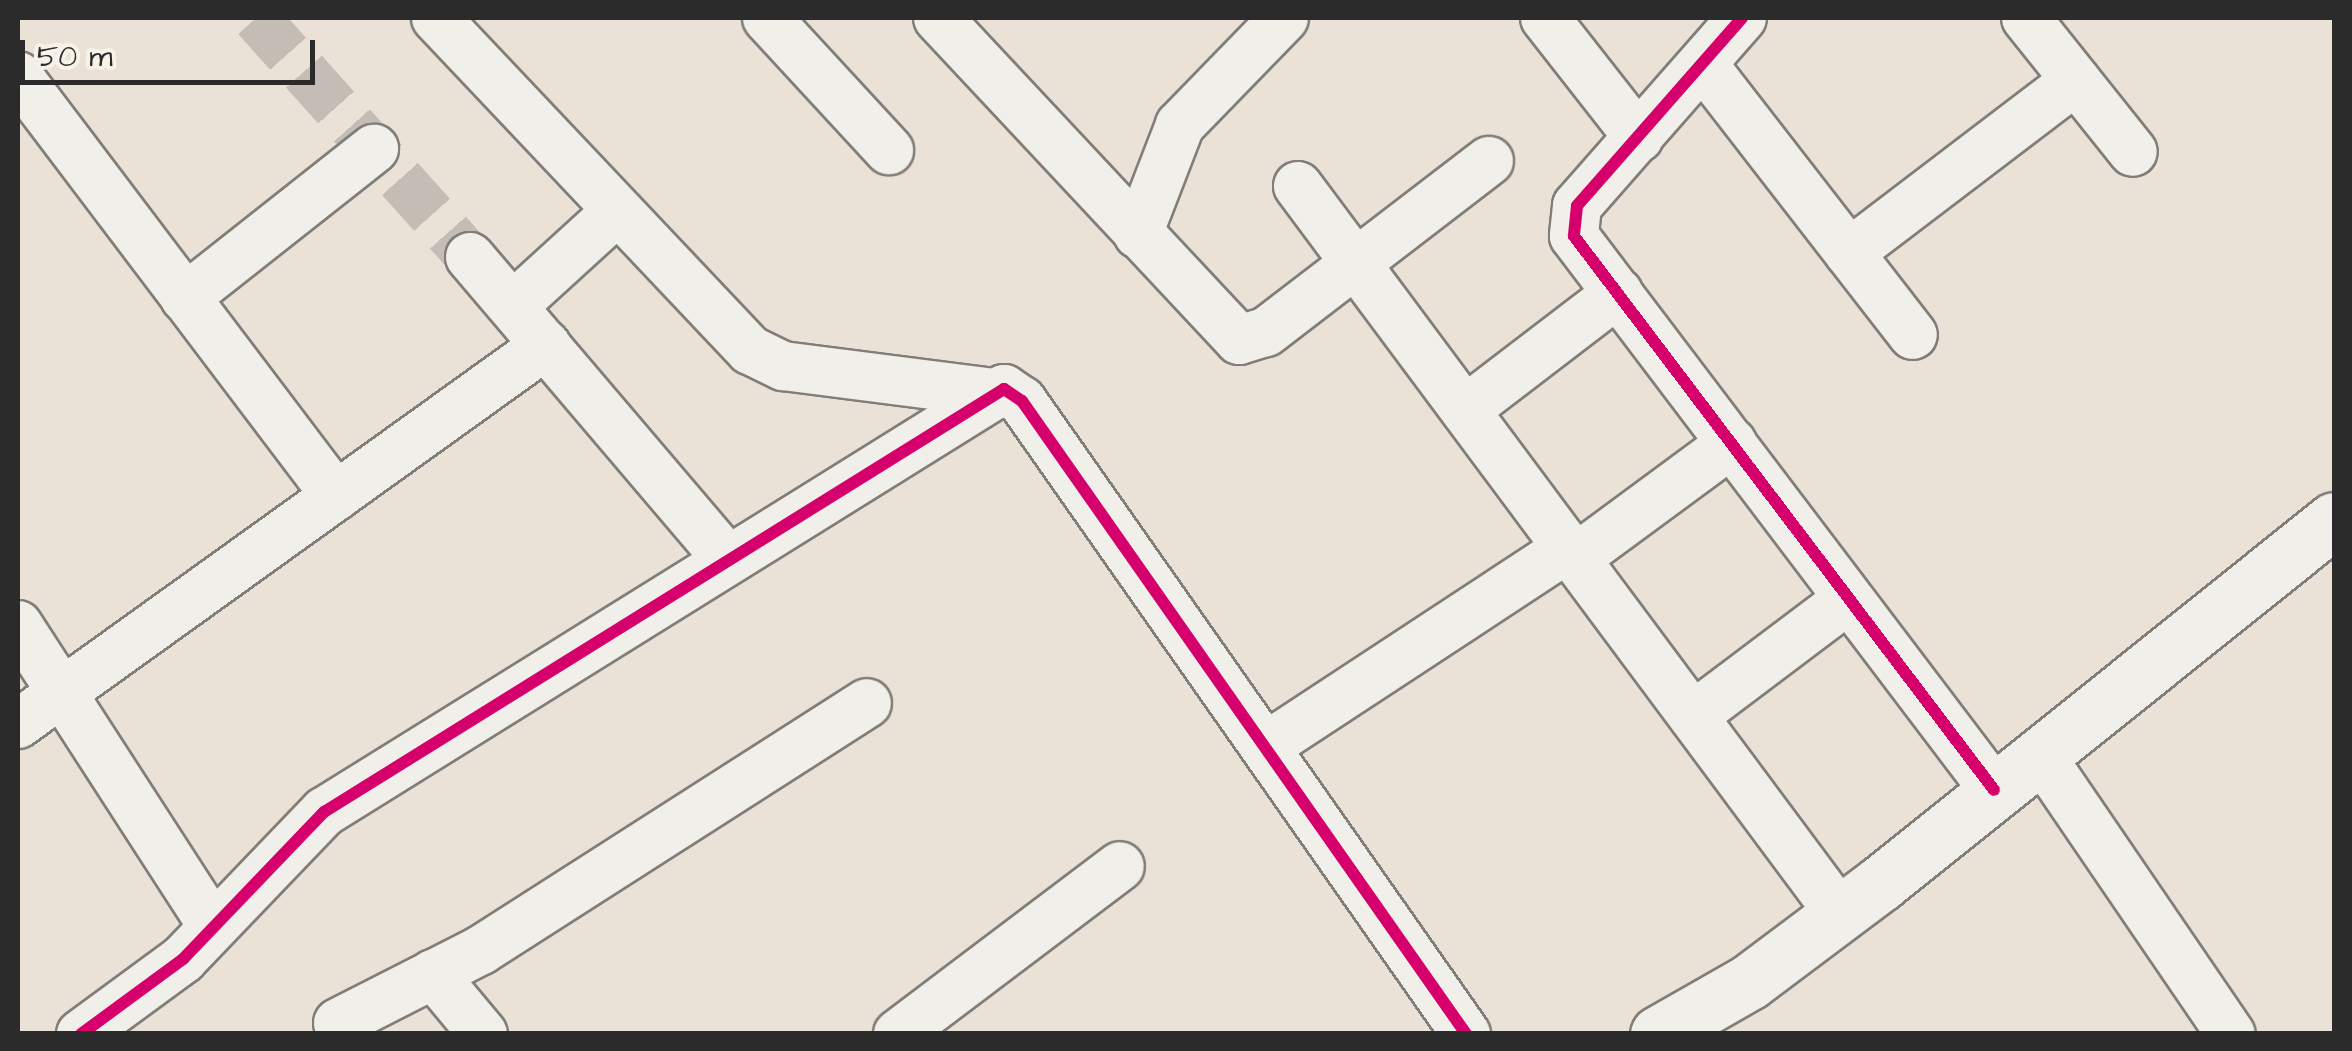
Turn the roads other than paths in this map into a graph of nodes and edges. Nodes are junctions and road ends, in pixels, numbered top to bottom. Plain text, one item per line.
1 (436, 18) edge
2 (767, 18) edge
3 (938, 18) edge
4 (1282, 18) edge
5 (1545, 18) edge
6 (1742, 18) edge
7 (2026, 18) edge
8 (1706, 67) junction
9 (2076, 80) junction
10 (22, 90) edge
11 (1639, 138) junction
12 (374, 149) dead end
13 (888, 150) dead end
14 (2134, 152) dead end
15 (1489, 161) dead end
16 (1298, 186) dead end
17 (617, 211) junction
18 (1138, 234) junction
19 (1849, 252) junction
20 (470, 257) tunnel mouth
21 (1360, 264) junction
22 (1618, 292) junction
23 (185, 298) junction
24 (513, 306) junction
25 (1913, 334) dead end
26 (546, 345) junction
27 (994, 393) junction
28 (1465, 410) junction
29 (1732, 443) junction
30 (336, 496) junction
31 (2334, 520) edge
32 (1572, 553) junction
33 (728, 560) junction
34 (1848, 599) junction
35 (18, 625) edge
36 (61, 693) junction
37 (867, 703) dead end
38 (1694, 716) junction
39 (18, 724) edge
40 (1264, 747) junction
41 (2039, 753) junction
42 (1994, 790) junction
43 (1120, 866) dead end
44 (1840, 914) junction
45 (212, 927) junction
46 (434, 974) junction
47 (338, 1022) dead end
48 (81, 1034) edge
49 (483, 1034) edge
50 (898, 1034) edge
51 (1466, 1034) edge
52 (1658, 1034) edge
53 (2231, 1034) edge

1 - 17 street
2 - 13 street
3 - 18 street
4 - 18 street
5 - 11 street
6 - 8 street
7 - 9 street
8 - 11 street
8 - 19 street
9 - 14 street
9 - 19 street
10 - 23 street
11 - 22 street
12 - 23 street
15 - 21 street
16 - 21 street
17 - 24 street
17 - 27 street
18 - 21 street
19 - 25 street
20 - 24 street
21 - 28 street
22 - 28 street
22 - 29 street
23 - 30 street
24 - 26 street
26 - 30 street
26 - 33 street
27 - 33 street
27 - 40 street
28 - 32 street
29 - 32 street
29 - 34 street
30 - 36 street
31 - 41 street
32 - 38 street
32 - 40 street
33 - 45 street
34 - 38 street
34 - 42 street
35 - 36 street
36 - 39 street
36 - 45 street
37 - 46 street
38 - 44 street
40 - 51 street
41 - 42 street
41 - 53 street
42 - 44 street
43 - 50 street
44 - 52 street
45 - 48 street
46 - 47 street
46 - 49 street

